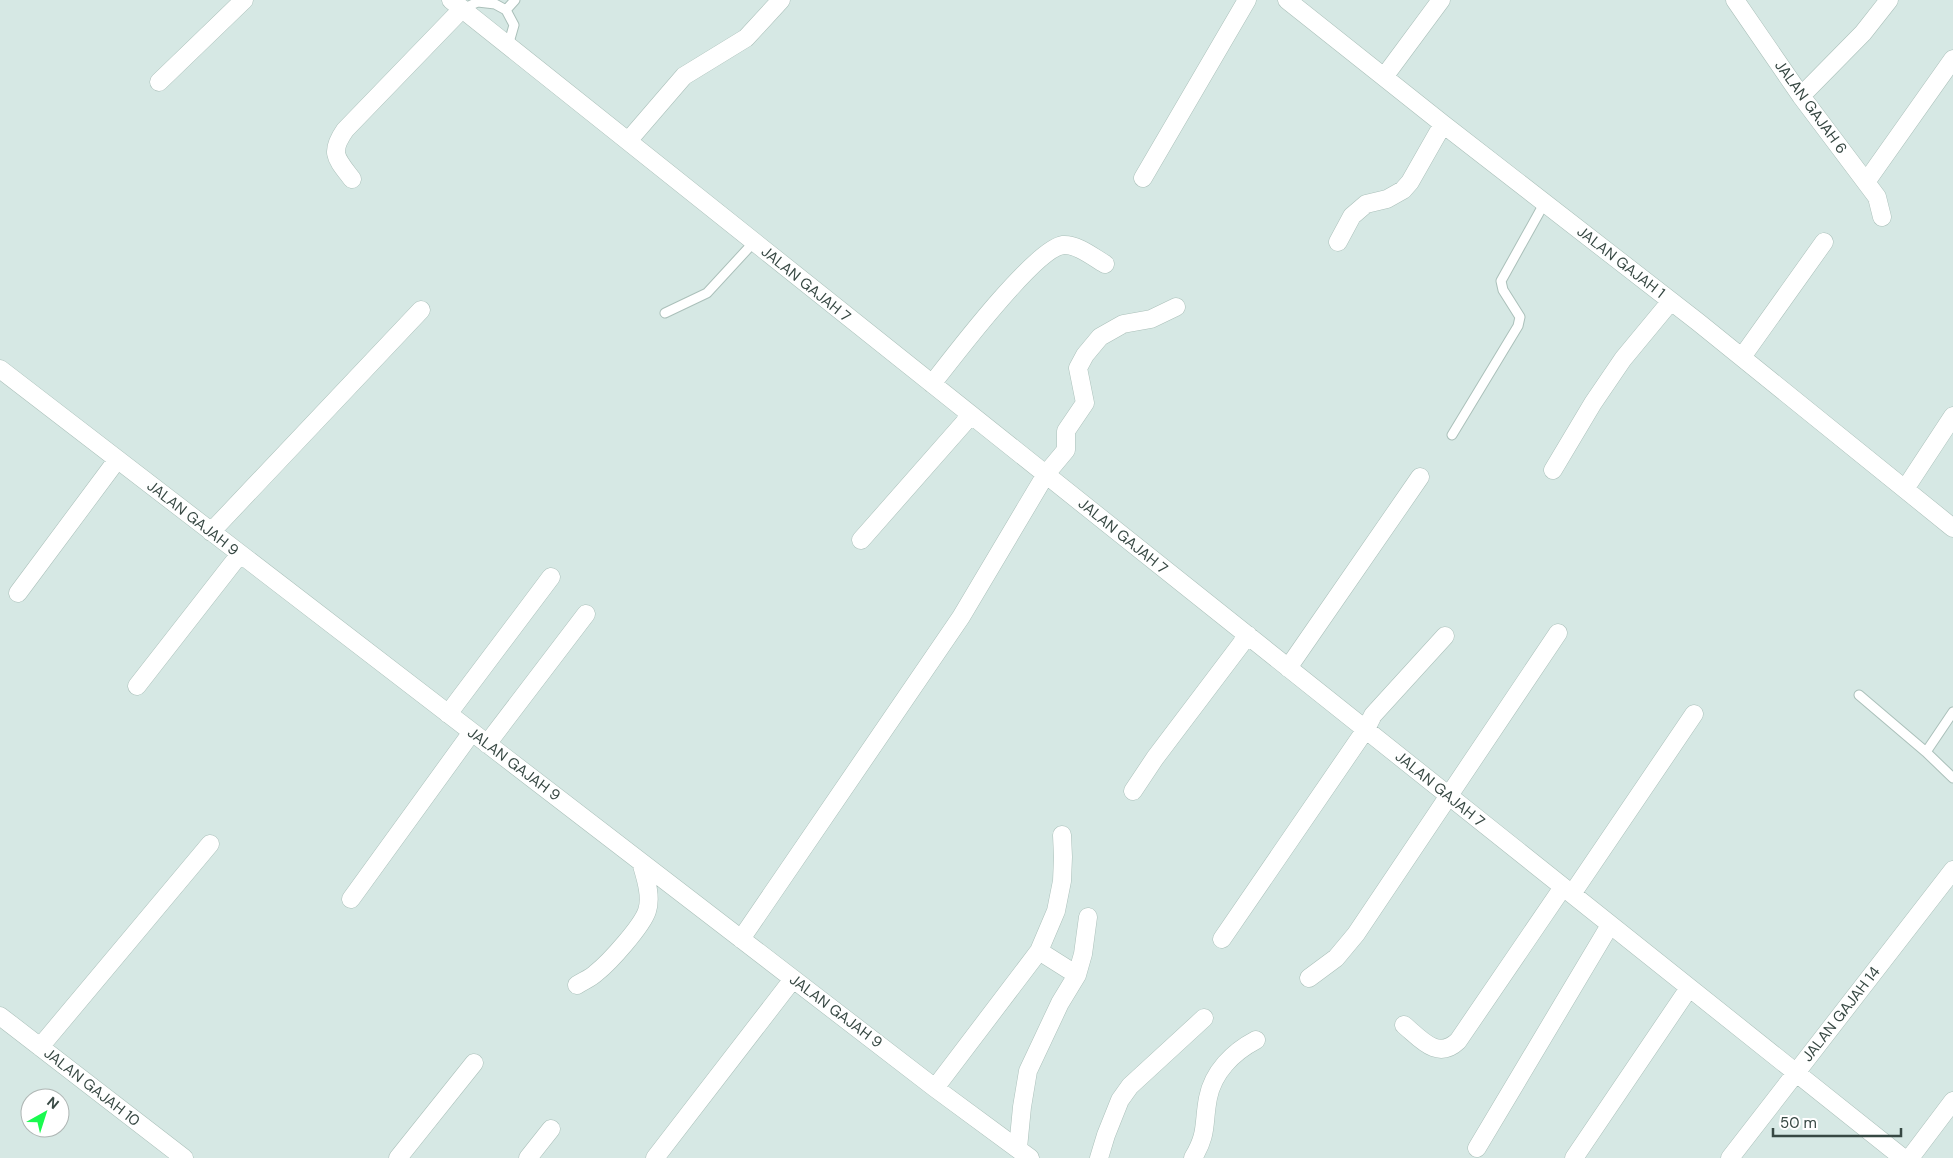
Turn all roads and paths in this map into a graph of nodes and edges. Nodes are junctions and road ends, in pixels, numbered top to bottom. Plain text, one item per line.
1 (244, 0) edge
2 (515, 0) edge
3 (781, 0) edge
4 (1247, 0) edge
5 (1287, 0) edge
6 (1442, 0) edge
7 (1735, 0) edge
8 (1889, 0) edge
9 (457, 5) edge
10 (506, 10) junction
11 (508, 46) junction
12 (1953, 59) edge
13 (1384, 77) junction
14 (159, 82) dead end
15 (1801, 96) junction
16 (1443, 124) junction
17 (628, 141) junction
18 (1143, 178) dead end
19 (352, 179) dead end
20 (1866, 182) junction
21 (1545, 202) junction
22 (1882, 216) dead end
23 (754, 242) junction
24 (1338, 242) dead end
25 (1824, 242) dead end
26 (1105, 264) dead end
27 (1671, 301) junction
28 (1176, 308) dead end
29 (420, 310) dead end
30 (665, 313) dead end
31 (1742, 357) junction
32 (0, 370) edge
33 (932, 384) junction
34 (971, 415) junction
35 (1953, 416) edge
36 (1452, 435) dead end
37 (117, 460) junction
38 (1553, 470) dead end
39 (1046, 474) junction
40 (1420, 478) dead end
41 (1905, 489) junction
42 (1953, 528) edge
43 (211, 532) junction
44 (862, 540) dead end
45 (240, 554) junction
46 (551, 576) dead end
47 (18, 593) dead end
48 (586, 614) dead end
49 (1558, 633) dead end
50 (1248, 635) junction
51 (1445, 636) dead end
52 (1288, 668) junction
53 (137, 686) dead end
54 (1859, 694) dead end
55 (1953, 712) edge
56 (448, 714) junction
57 (1694, 714) dead end
58 (1366, 730) junction
59 (472, 732) junction
60 (488, 744) junction
61 (1926, 752) junction
62 (1953, 778) edge
63 (1133, 791) dead end
64 (1450, 796) junction
65 (1062, 835) dead end
66 (210, 844) dead end
67 (641, 862) junction
68 (1953, 870) edge
69 (1567, 890) junction
70 (350, 899) dead end
71 (1088, 917) dead end
72 (1610, 925) junction
73 (741, 939) junction
74 (1222, 939) dead end
75 (1039, 951) junction
76 (1077, 975) junction
77 (1309, 978) dead end
78 (793, 979) junction
79 (577, 985) dead end
80 (1690, 988) junction
81 (0, 1016) edge
82 (1204, 1018) dead end
83 (1404, 1025) dead end
84 (1256, 1040) dead end
85 (40, 1047) junction
86 (474, 1063) dead end
87 (1795, 1072) junction
88 (935, 1088) junction
89 (1953, 1101) edge
90 (551, 1129) dead end
91 (1477, 1148) dead end
92 (1024, 1153) edge
93 (184, 1158) edge
94 (398, 1158) edge
95 (528, 1158) edge
96 (655, 1158) edge
97 (1099, 1158) edge
98 (1193, 1158) edge
99 (1574, 1158) edge
100 (1730, 1158) edge
101 (1903, 1158) edge
102 (1910, 1158) edge

1 - 14 street
2 - 10 lane
3 - 17 street
4 - 18 street
5 - 13 street, JALAN GAJAH 1
6 - 13 street
7 - 15 street, JALAN GAJAH 6
8 - 15 street
9 - 10 lane
9 - 11 street, JALAN GAJAH 7
9 - 19 street
10 - 11 lane
11 - 17 street, JALAN GAJAH 7
12 - 20 street
13 - 16 street, JALAN GAJAH 1
15 - 20 street, JALAN GAJAH 6
16 - 21 street, JALAN GAJAH 1
16 - 24 street
17 - 23 street, JALAN GAJAH 7
20 - 22 street, JALAN GAJAH 6
21 - 27 street, JALAN GAJAH 1
21 - 36 lane
23 - 30 lane
23 - 33 street, JALAN GAJAH 7
25 - 31 street
26 - 33 street
27 - 31 street, JALAN GAJAH 1
27 - 38 street
28 - 39 street
29 - 43 street
31 - 41 street, JALAN GAJAH 1
32 - 37 street, JALAN GAJAH 9
33 - 34 street, JALAN GAJAH 7
34 - 39 street, JALAN GAJAH 7
34 - 44 street
35 - 41 street
37 - 43 street, JALAN GAJAH 9
37 - 47 street
39 - 50 street, JALAN GAJAH 7
39 - 73 street
40 - 52 street
41 - 42 street, JALAN GAJAH 1
43 - 45 street, JALAN GAJAH 9
45 - 53 street
45 - 56 street, JALAN GAJAH 9
46 - 56 street
48 - 60 street
49 - 64 street
50 - 52 street, JALAN GAJAH 7
50 - 63 street
51 - 58 street
52 - 58 street, JALAN GAJAH 7
54 - 61 lane
55 - 61 lane
56 - 59 street, JALAN GAJAH 9
57 - 69 street
58 - 64 street, JALAN GAJAH 7
58 - 74 street
59 - 60 street, JALAN GAJAH 9
59 - 70 street
60 - 67 street, JALAN GAJAH 9
61 - 62 lane
64 - 69 street, JALAN GAJAH 7
64 - 77 street
65 - 75 street
66 - 85 street
67 - 73 street, JALAN GAJAH 9
67 - 79 street
68 - 87 street, JALAN GAJAH 14
69 - 72 street, JALAN GAJAH 7
69 - 83 street
71 - 76 street
72 - 80 street, JALAN GAJAH 7
72 - 91 street
73 - 78 street, JALAN GAJAH 9
75 - 76 street
75 - 88 street
76 - 92 street
78 - 88 street, JALAN GAJAH 9
78 - 96 street
80 - 87 street, JALAN GAJAH 7
80 - 99 street
81 - 85 street, JALAN GAJAH 10
82 - 97 street
84 - 98 street
85 - 93 street, JALAN GAJAH 10
86 - 94 street
87 - 100 street, JALAN GAJAH 14
87 - 101 street, JALAN GAJAH 7
88 - 92 street, JALAN GAJAH 9
89 - 102 street
90 - 95 street

